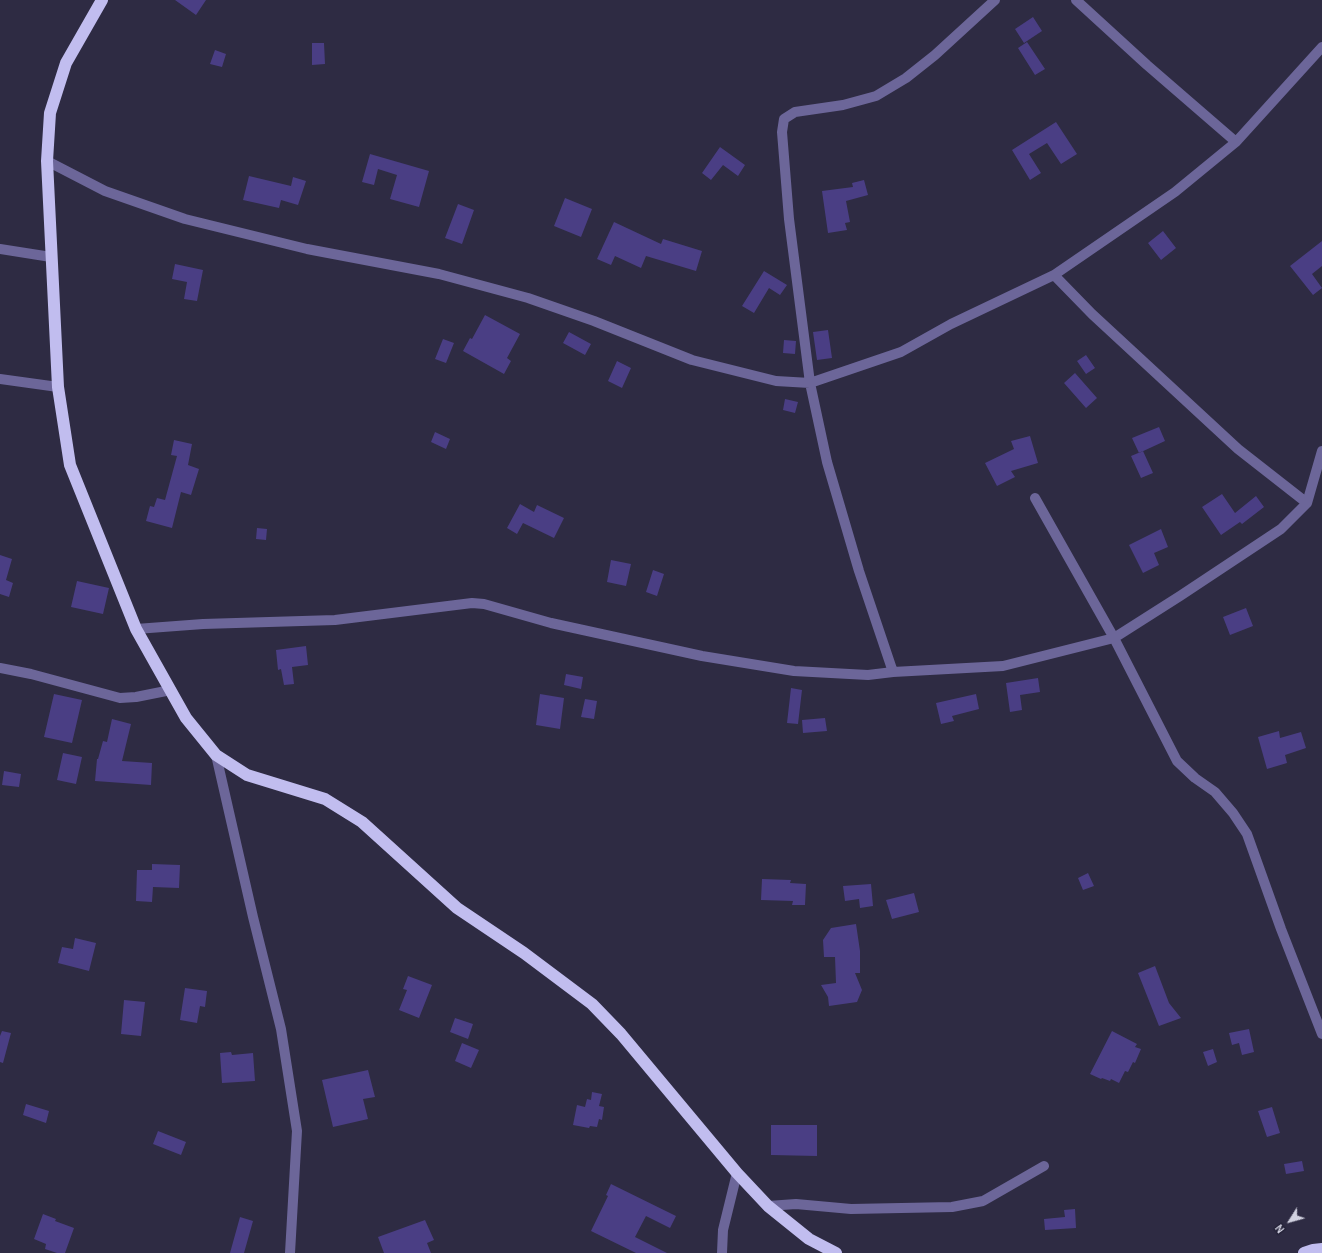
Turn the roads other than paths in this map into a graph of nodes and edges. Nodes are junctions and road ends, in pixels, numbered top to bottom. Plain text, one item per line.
1 (102, 0) edge
2 (995, 0) edge
3 (1076, 0) edge
4 (1322, 47) edge
5 (1236, 142) junction
6 (47, 161) junction
7 (0, 249) edge
8 (51, 257) junction
9 (1054, 275) junction
10 (0, 379) edge
11 (810, 383) junction
12 (58, 387) junction
13 (1322, 451) edge
14 (1035, 498) dead end
15 (1306, 502) junction
16 (136, 629) junction
17 (1114, 638) junction
18 (0, 668) edge
19 (893, 672) junction
20 (171, 690) junction
21 (216, 755) junction
22 (1322, 1034) edge
23 (1044, 1166) dead end
24 (737, 1173) junction
25 (768, 1206) junction
26 (290, 1253) edge
27 (722, 1253) edge
28 (836, 1253) edge

1 - 6 highway
2 - 11 street
3 - 5 street
4 - 5 street
5 - 9 street
6 - 8 highway
6 - 11 street
7 - 8 street
8 - 12 highway
9 - 11 street
9 - 15 street
10 - 12 street
11 - 19 street
12 - 16 highway
13 - 15 street
14 - 17 street
15 - 17 street
16 - 19 street
16 - 20 highway
17 - 19 street
17 - 22 street
18 - 20 street
20 - 21 highway
21 - 24 highway
21 - 26 street
23 - 25 street
24 - 25 highway
24 - 27 street
25 - 28 highway

